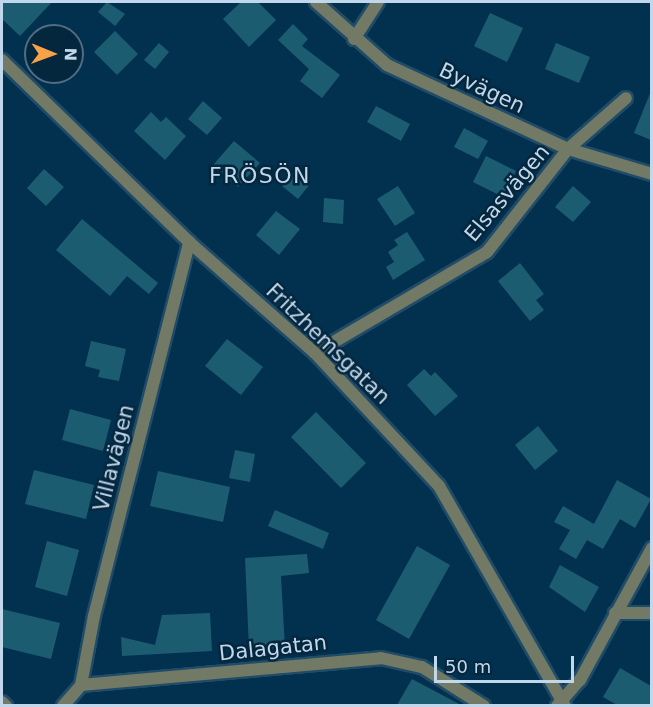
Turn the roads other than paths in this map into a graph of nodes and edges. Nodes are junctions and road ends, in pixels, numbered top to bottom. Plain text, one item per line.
1 (316, 2) edge
2 (378, 2) edge
3 (354, 39) junction
4 (2, 60) edge
5 (626, 98) dead end
6 (568, 149) junction
7 (651, 174) edge
8 (189, 242) junction
9 (315, 353) junction
10 (651, 548) edge
11 (615, 613) junction
12 (651, 613) edge
13 (81, 685) junction
14 (2, 702) edge
15 (561, 704) edge
16 (6, 705) edge
17 (63, 705) edge
18 (484, 705) edge

1 - 3 street, Byvägen
2 - 3 street
3 - 6 street, Byvägen
4 - 8 street, Fritzhemsgatan
5 - 6 street, Elsasvägen
6 - 7 street, Byvägen
6 - 9 street, Elsasvägen
8 - 9 street, Fritzhemsgatan
8 - 13 street, Villavägen
9 - 15 street, Fritzhemsgatan
10 - 11 street
11 - 12 street
11 - 15 street
13 - 17 street
13 - 18 street, Dalagatan
14 - 16 street

